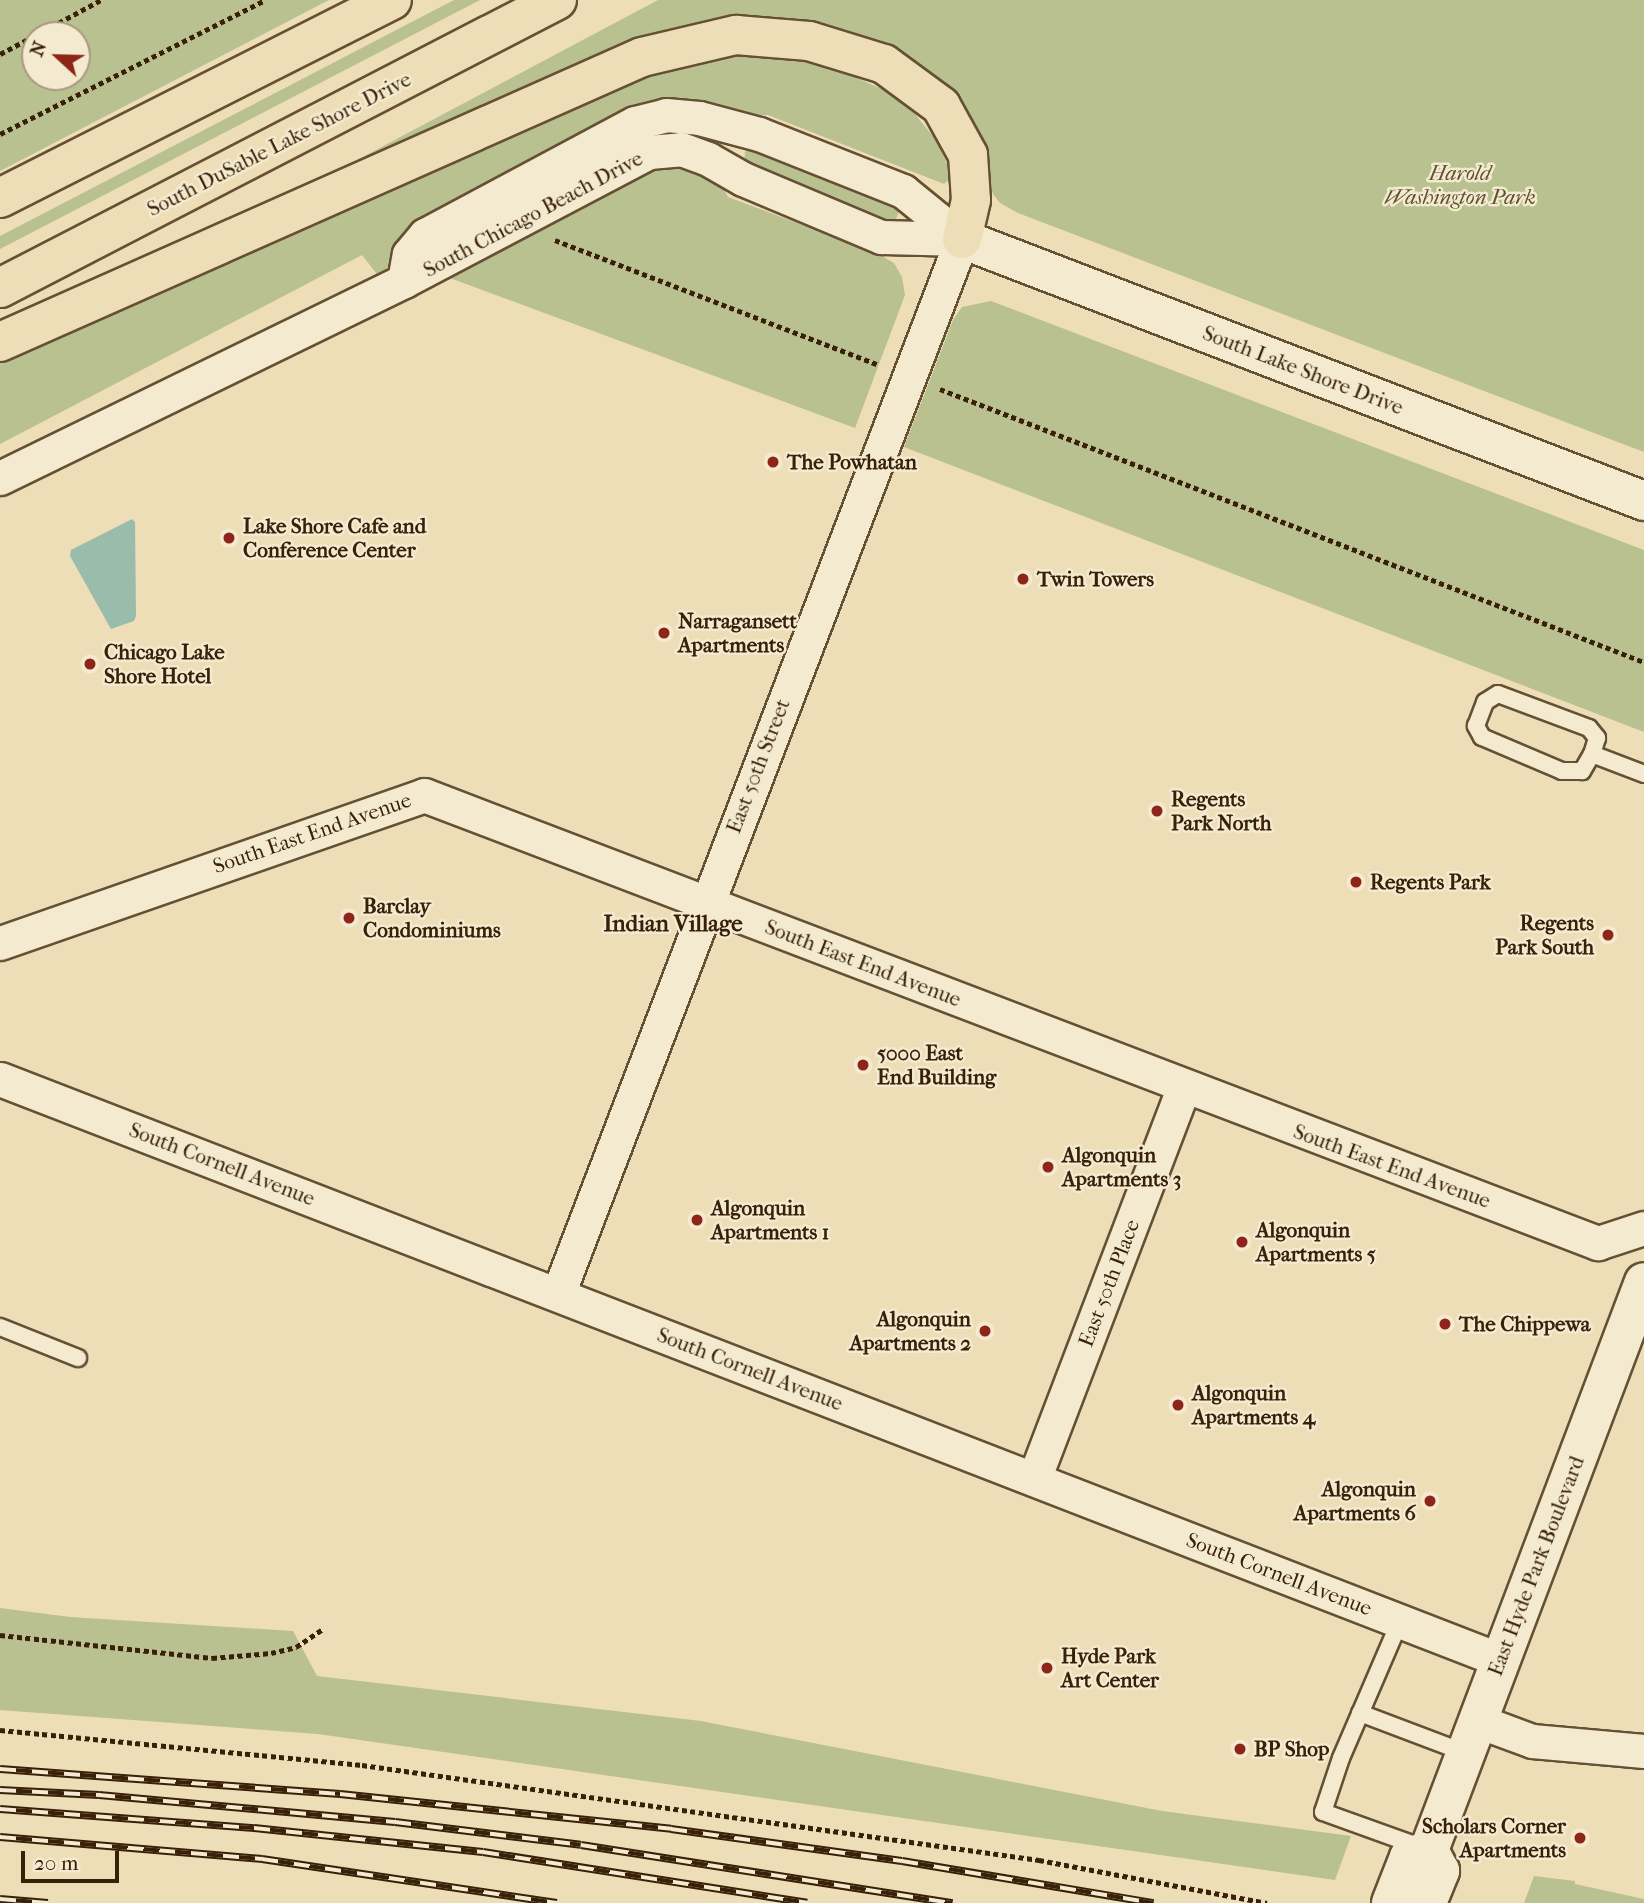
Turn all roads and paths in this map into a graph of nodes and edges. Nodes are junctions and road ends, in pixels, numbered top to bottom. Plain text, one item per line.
1 (101, 0) edge
2 (265, 0) edge
3 (392, 0) edge
4 (557, 0) edge
5 (61, 21) edge
6 (21, 43) edge
7 (0, 54) edge
8 (747, 133) junction
9 (0, 134) edge
10 (729, 171) junction
11 (0, 198) edge
12 (515, 224) junction
13 (962, 239) junction
14 (404, 281) junction
15 (0, 288) edge
16 (0, 342) edge
17 (877, 363) dead end
18 (936, 387) dead end
19 (0, 478) edge
20 (1644, 500) edge
21 (1644, 662) edge
22 (1592, 754) junction
23 (1644, 774) edge
24 (705, 903) junction
25 (0, 943) edge
26 (0, 1079) edge
27 (1184, 1087) junction
28 (1644, 1228) edge
29 (1644, 1282) edge
30 (558, 1293) junction
31 (0, 1327) edge
32 (78, 1357) dead end
33 (1034, 1479) junction
34 (1400, 1621) junction
35 (323, 1629) dead end
36 (0, 1635) edge
37 (1500, 1660) junction
38 (1360, 1713) junction
39 (0, 1730) edge
40 (1472, 1737) junction
41 (1644, 1751) edge
42 (1429, 1850) junction
43 (1267, 1903) edge
44 (1391, 1903) edge
45 (1427, 1903) edge

1 - 5 path
2 - 9 path
3 - 11 highway
4 - 15 highway, South DuSable Lake Shore Drive
6 - 7 path
8 - 10 street
8 - 13 street, South Chicago Beach Drive
8 - 14 street, South Chicago Beach Drive
10 - 12 street, South Chicago Beach Drive
10 - 13 street, South Chicago Beach Drive
12 - 14 street, South Chicago Beach Drive
12 - 17 path
13 - 16 highway
13 - 20 street, South Lake Shore Drive
13 - 24 street, East 50th Street
14 - 19 street, South Chicago Beach Drive
18 - 21 path
22 - 22 lane
22 - 23 lane
24 - 25 street, South East End Avenue
24 - 27 street, South East End Avenue
24 - 30 street, East 50th Street
26 - 30 street, South Cornell Avenue
27 - 28 street, South East End Avenue
27 - 33 street, East 50th Place
29 - 37 street, East Hyde Park Boulevard
30 - 33 street, South Cornell Avenue
31 - 32 lane
33 - 34 street, South Cornell Avenue
34 - 37 street, South Cornell Avenue
34 - 38 lane
35 - 36 path
37 - 40 street, East Hyde Park Boulevard
38 - 40 lane
38 - 42 lane
39 - 43 path
40 - 41 street
40 - 42 street, East Hyde Park Boulevard
42 - 44 street
42 - 45 street

